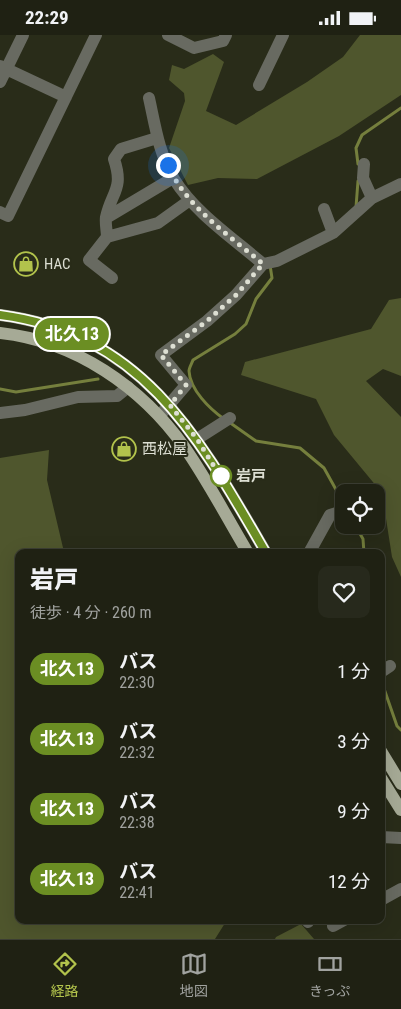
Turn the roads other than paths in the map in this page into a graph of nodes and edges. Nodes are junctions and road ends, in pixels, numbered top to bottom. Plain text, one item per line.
1 (23, 35) edge
2 (96, 35) edge
3 (168, 35) edge
4 (226, 35) edge
5 (283, 35) edge
6 (3, 68) edge
7 (0, 82) edge
8 (258, 85) dead end
9 (66, 97) junction
10 (149, 98) dead end
11 (157, 138) junction
12 (364, 164) dead end
13 (173, 178) junction
14 (401, 183) edge
15 (372, 198) junction
16 (190, 200) junction
17 (324, 209) dead end
18 (0, 212) edge
19 (106, 218) junction
20 (334, 233) junction
21 (107, 237) junction
22 (263, 264) junction
23 (112, 279) dead end
24 (0, 315) edge
25 (0, 333) edge
26 (128, 387) junction
27 (170, 405) junction
28 (0, 413) edge
29 (158, 417) junction
30 (230, 417) dead end
31 (197, 439) junction
32 (335, 513) edge
33 (245, 549) edge
34 (264, 549) edge
35 (311, 549) edge
36 (385, 758) edge
37 (385, 784) edge
38 (401, 784) edge
39 (401, 810) edge
40 (385, 837) edge
41 (401, 838) edge
42 (401, 889) edge
43 (385, 898) edge

1 - 6 street
2 - 9 street
3 - 4 street
5 - 8 street
6 - 7 street
6 - 9 street
9 - 18 street
10 - 11 street
11 - 13 street
11 - 19 street
12 - 15 street
13 - 16 street
13 - 19 street
14 - 15 street
15 - 20 street
16 - 21 street
16 - 22 street
17 - 20 street
19 - 21 street
20 - 22 street
21 - 23 street
22 - 27 street
24 - 27 main road
25 - 26 main road
26 - 28 street
26 - 29 main road
27 - 29 street
27 - 31 main road
29 - 33 main road
30 - 31 street
31 - 34 main road
32 - 35 street
36 - 38 main road
37 - 39 main road
40 - 41 street
42 - 43 street

